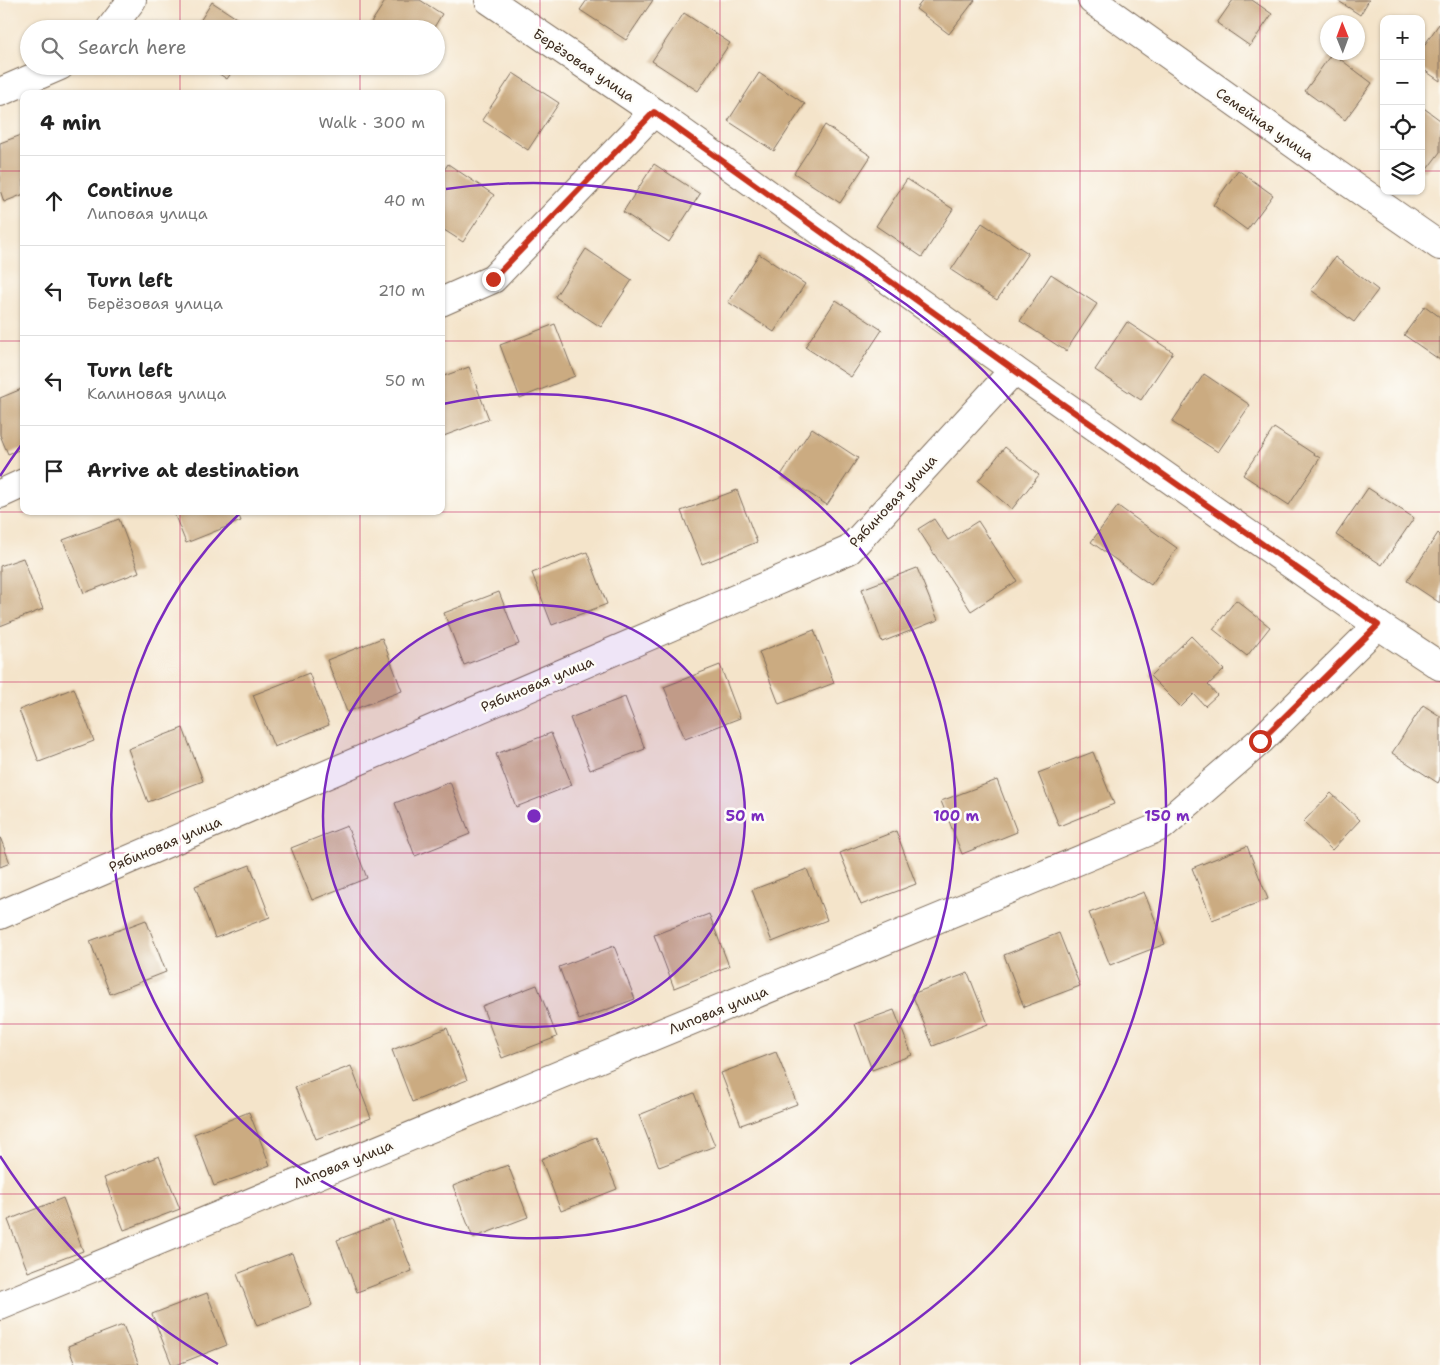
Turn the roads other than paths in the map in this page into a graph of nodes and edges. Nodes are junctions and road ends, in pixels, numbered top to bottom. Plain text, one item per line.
1 (132, 0) edge
2 (489, 0) edge
3 (1092, 0) edge
4 (117, 20) edge
5 (39, 75) edge
6 (0, 92) edge
7 (654, 112) junction
8 (1440, 246) edge
9 (445, 300) edge
10 (1014, 370) junction
11 (20, 485) edge
12 (0, 494) edge
13 (1378, 625) junction
14 (1440, 666) edge
15 (0, 915) edge
16 (0, 1306) edge

1 - 4 street
2 - 7 street, Берёзовая улица
3 - 8 street, Семейная улица
5 - 6 street
7 - 9 street
7 - 10 street, Берёзовая улица
10 - 13 street, Берёзовая улица
10 - 15 street, Рябиновая улица
11 - 12 street
13 - 14 street, Берёзовая улица
13 - 16 street, Липовая улица

